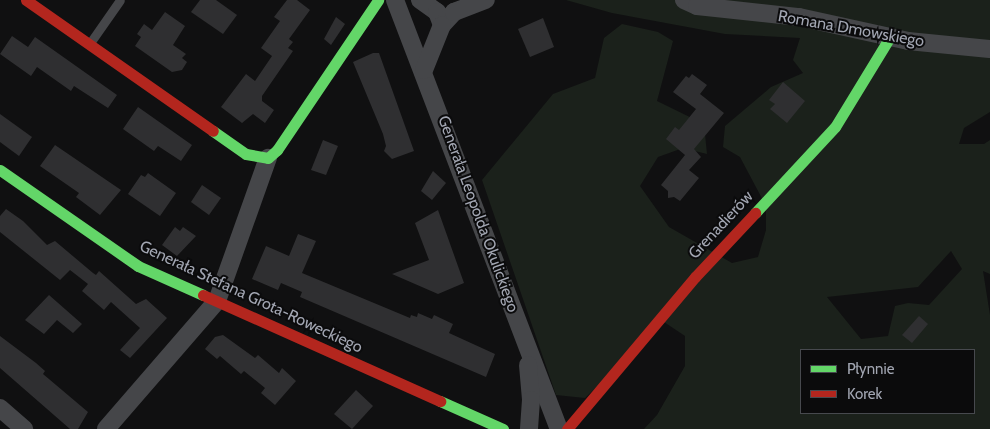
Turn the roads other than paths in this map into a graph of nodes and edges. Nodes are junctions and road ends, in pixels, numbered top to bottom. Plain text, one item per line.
1 (26, 0) edge
2 (120, 0) edge
3 (378, 0) edge
4 (396, 0) edge
5 (420, 0) edge
6 (486, 0) edge
7 (684, 0) edge
8 (442, 25) junction
9 (890, 37) junction
10 (89, 44) junction
11 (990, 50) edge
12 (424, 70) junction
13 (268, 158) junction
14 (0, 170) edge
15 (217, 302) junction
16 (526, 345) junction
17 (0, 408) edge
18 (24, 429) edge
19 (106, 429) edge
20 (503, 429) edge
21 (529, 429) edge
22 (559, 429) edge
23 (567, 429) edge

1 - 10 street
2 - 10 lane
3 - 13 street
4 - 12 street, Generała Leopolda Okulickiego
5 - 8 street
6 - 8 street
7 - 9 street, Romana Dmowskiego
8 - 12 street
9 - 11 street, Romana Dmowskiego
9 - 23 street, Grenadierów
10 - 13 street
12 - 16 street, Generała Leopolda Okulickiego
13 - 15 street
14 - 15 street, Generała Stefana Grota-Roweckiego
15 - 19 street
15 - 20 street, Generała Stefana Grota-Roweckiego
16 - 21 street
16 - 22 street, Generała Leopolda Okulickiego
17 - 18 street

